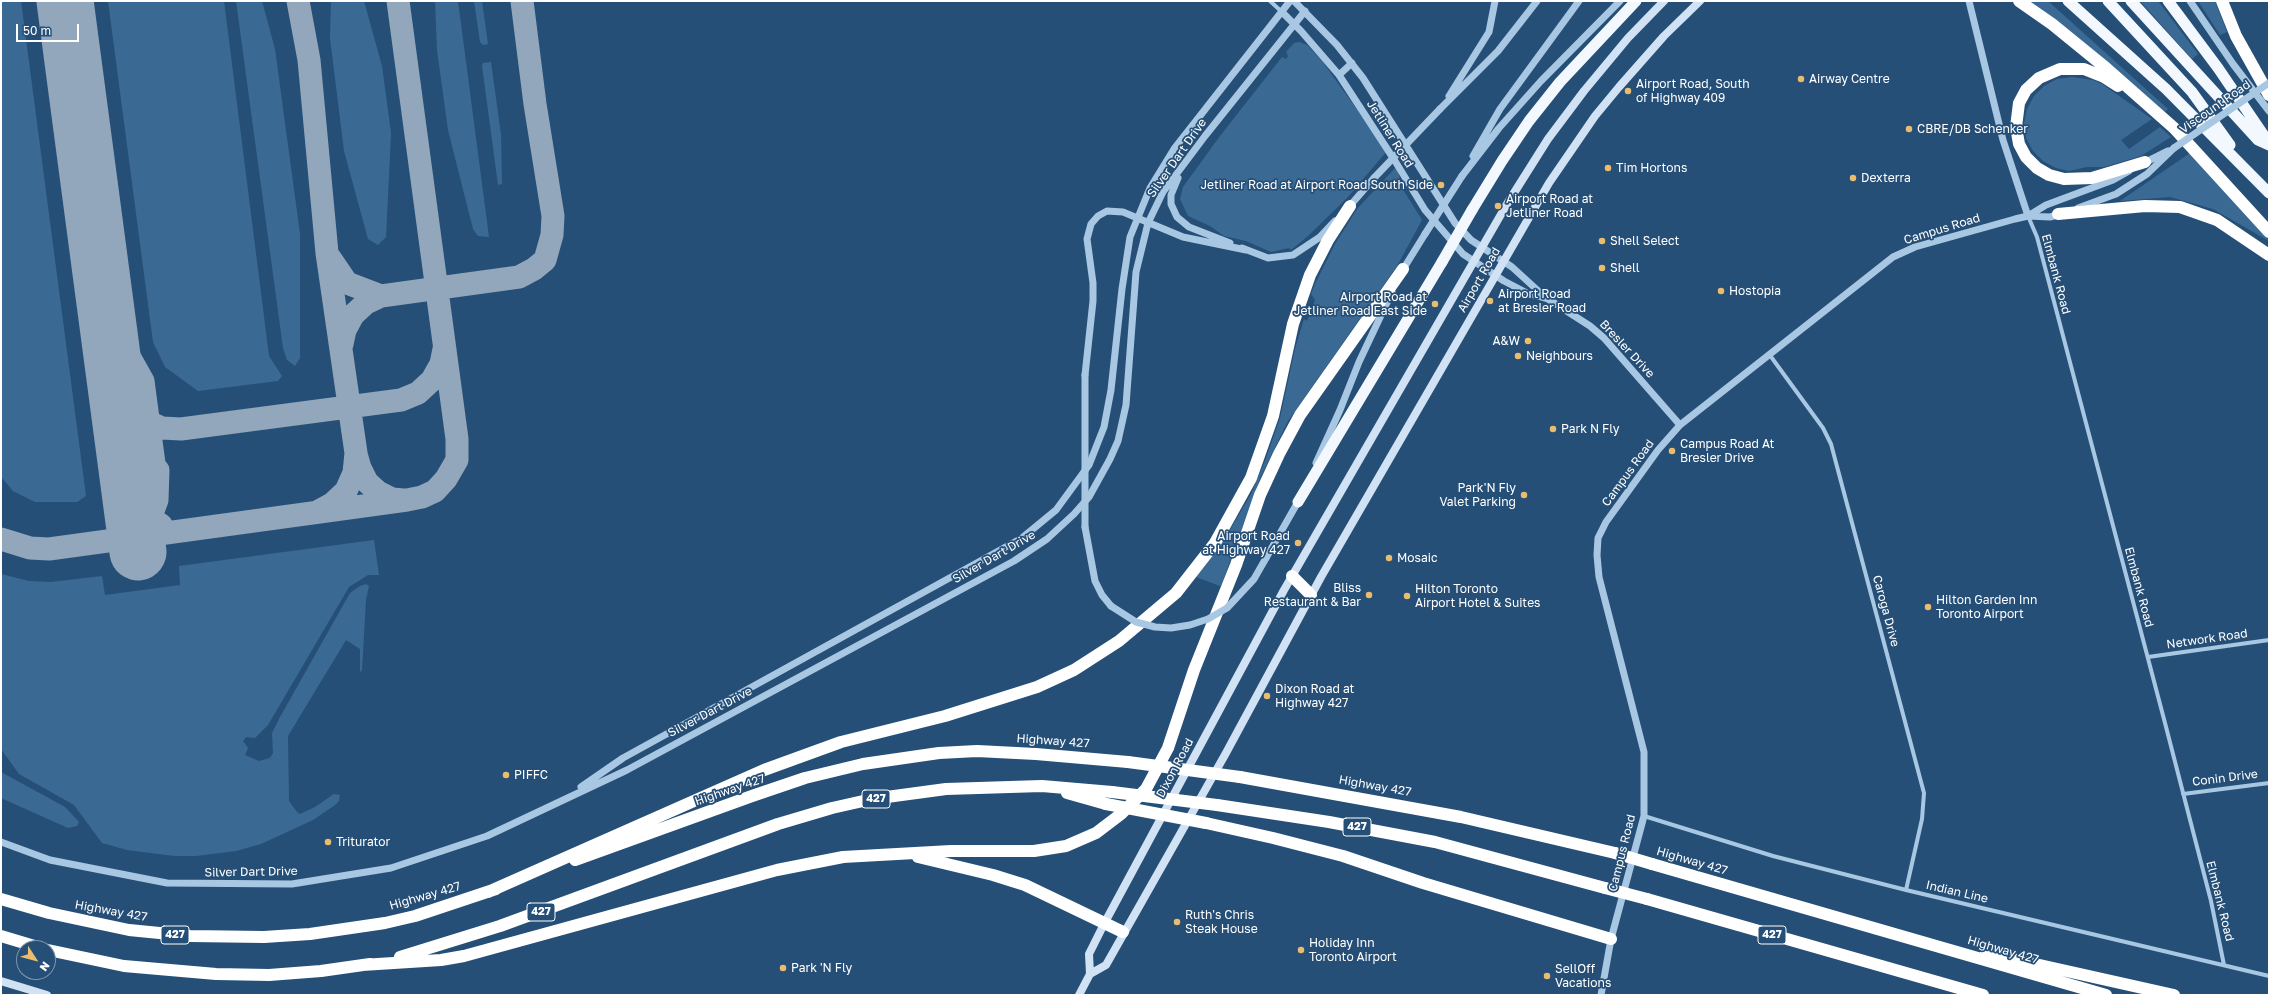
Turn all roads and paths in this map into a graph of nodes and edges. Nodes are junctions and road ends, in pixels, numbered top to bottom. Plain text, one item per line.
1 (1270, 1) edge
2 (1290, 1) edge
3 (1294, 1) edge
4 (1495, 1) edge
5 (1579, 1) edge
6 (1620, 1) edge
7 (1636, 1) edge
8 (1664, 1) edge
9 (1700, 1) edge
10 (1969, 1) edge
11 (2019, 1) edge
12 (2068, 1) edge
13 (2108, 1) edge
14 (2131, 1) edge
15 (2168, 1) edge
16 (2190, 1) edge
17 (2222, 1) edge
18 (1536, 4) edge
19 (1305, 11) junction
20 (1282, 12) junction
21 (1295, 24) junction
22 (1352, 63) junction
23 (1339, 75) junction
24 (2269, 83) edge
25 (2269, 95) edge
26 (2141, 100) junction
27 (1440, 109) junction
28 (2269, 112) edge
29 (2269, 144) edge
30 (2174, 148) junction
31 (2145, 162) junction
32 (2248, 170) junction
33 (1181, 171) junction
34 (1462, 176) junction
35 (2269, 193) edge
36 (1350, 206) junction
37 (2058, 214) junction
38 (2028, 216) junction
39 (1137, 218) junction
40 (1148, 223) junction
41 (2269, 232) edge
42 (1482, 247) junction
43 (1246, 250) junction
44 (2269, 255) edge
45 (1503, 261) junction
46 (1474, 262) junction
47 (1403, 269) junction
48 (1495, 276) junction
49 (1548, 300) junction
50 (1769, 354) junction
51 (1680, 425) junction
52 (1298, 502) junction
53 (1292, 576) junction
54 (1311, 595) junction
55 (2269, 640) edge
56 (834, 641) junction
57 (841, 654) junction
58 (2148, 657) junction
59 (2269, 783) edge
60 (1042, 786) junction
61 (2183, 794) junction
62 (564, 799) junction
63 (1644, 816) junction
64 (1, 842) edge
65 (909, 854) junction
66 (1906, 890) junction
67 (488, 892) junction
68 (1, 899) edge
69 (1104, 924) junction
70 (1123, 932) junction
71 (1, 936) edge
72 (1906, 937) junction
73 (1611, 939) junction
74 (16, 940) edge
75 (56, 952) edge
76 (362, 965) junction
77 (2224, 965) junction
78 (1090, 974) junction
79 (2269, 976) edge
80 (1, 980) edge
81 (47, 995) edge
82 (1078, 995) edge
83 (1601, 995) edge
84 (1983, 995) edge
85 (2106, 995) edge
86 (2174, 995) edge

1 - 20 street, Jetliner Road
2 - 20 street, Silver Dart Drive
3 - 19 street, Jetliner Road
4 - 27 street
5 - 34 street
6 - 34 street
7 - 52 highway, bridge
8 - 42 main road, Airport Road
9 - 45 main road, Airport Road
10 - 38 street
11 - 26 highway
12 - 32 highway
13 - 32 highway
14 - 29 highway
15 - 29 highway
16 - 28 street
17 - 25 highway
18 - 27 street
19 - 21 street, Silver Dart Drive
19 - 22 street, Jetliner Road
20 - 21 street, Jetliner Road
20 - 39 street, Silver Dart Drive
21 - 23 street, Jetliner Road
21 - 33 street, Silver Dart Drive
22 - 23 street
22 - 42 street, Jetliner Road
23 - 46 street, Jetliner Road
24 - 30 street, Viscount Road, bridge
26 - 31 highway
26 - 41 highway
27 - 36 street, bridge
30 - 31 street, Campus Road
30 - 37 street, Campus Road
31 - 38 street, Campus Road
32 - 35 highway
33 - 40 street, Silver Dart Drive
33 - 43 street
34 - 47 street, bridge
36 - 43 street
36 - 67 highway
37 - 38 street, Campus Road
37 - 44 highway
38 - 50 street, Campus Road
38 - 58 street, Elmbank Road
39 - 40 street
39 - 52 street, bridge
39 - 56 street, Silver Dart Drive
40 - 43 street
40 - 57 street, Silver Dart Drive
42 - 45 street, Jetliner Road
42 - 46 main road, Airport Road
45 - 48 main road, Airport Road
45 - 49 street, Bresler Drive
46 - 48 street, Jetliner Road
46 - 53 main road, Airport Road
47 - 52 street
47 - 65 highway
48 - 49 street, Bresler Drive
48 - 54 main road, Airport Road
49 - 51 street, Bresler Drive
50 - 51 street, Campus Road
50 - 66 street, Caroga Drive
51 - 63 street, Campus Road
53 - 54 highway
53 - 69 main road, Dixon Road
54 - 70 main road
55 - 58 street, Network Road
56 - 57 street
56 - 62 street, Silver Dart Drive
57 - 62 street, Silver Dart Drive
58 - 61 street, Elmbank Road
59 - 61 street, Conin Drive
60 - 73 highway, bridge
60 - 76 highway, 427
60 - 84 highway, 427, bridge
61 - 77 street, Elmbank Road
62 - 64 street, Silver Dart Drive
63 - 66 street, Indian Line
63 - 73 street, Campus Road
65 - 69 highway
65 - 76 highway
66 - 77 street, Indian Line
67 - 68 highway, Highway 427 / 427
67 - 72 highway, Highway 427 / 427, bridge
69 - 70 highway
69 - 78 main road, Dixon Road
70 - 78 main road
71 - 74 highway
72 - 85 highway, Highway 427 / 427
72 - 86 highway
73 - 83 street, Campus Road
75 - 76 highway, 427
77 - 79 street, Indian Line
78 - 82 main road
80 - 81 main road

